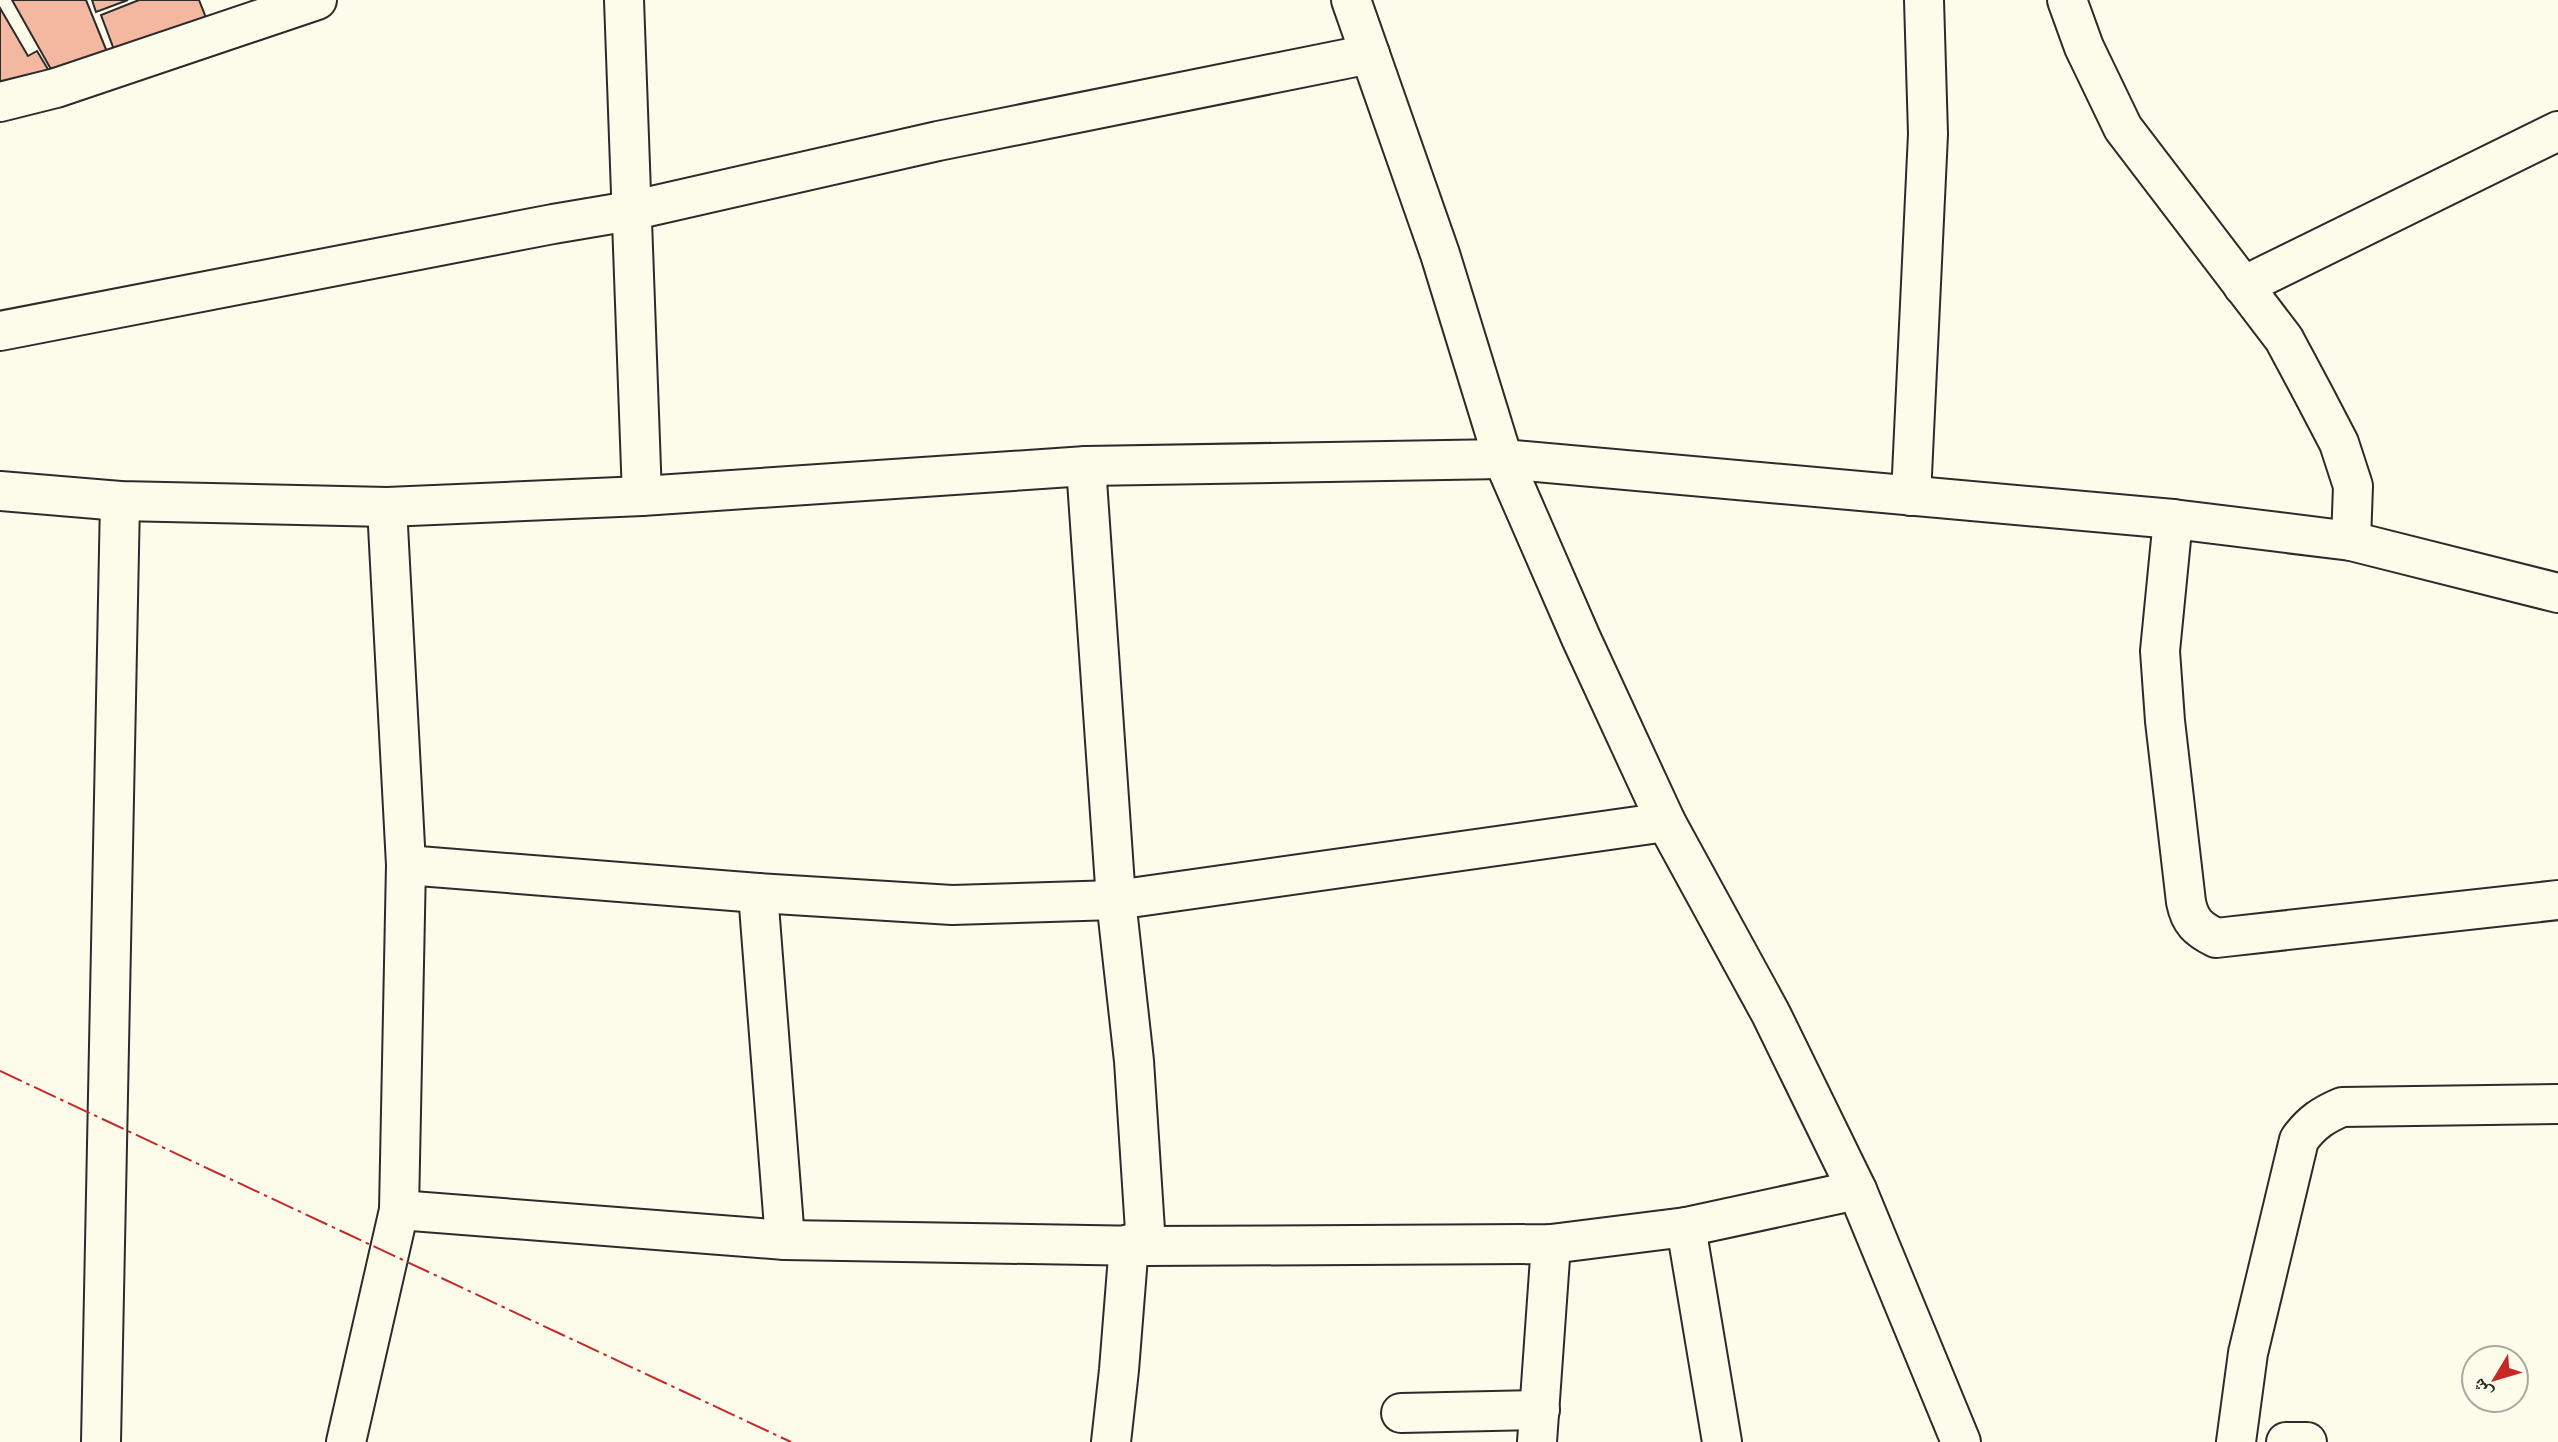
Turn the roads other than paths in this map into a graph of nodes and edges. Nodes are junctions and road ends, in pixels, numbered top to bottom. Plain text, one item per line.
1 (317, 0) edge
2 (624, 0) edge
3 (1351, 0) edge
4 (1924, 0) edge
5 (2067, 0) edge
6 (1370, 54) junction
7 (0, 102) edge
8 (2558, 131) edge
9 (630, 211) junction
10 (2243, 286) junction
11 (0, 331) edge
12 (1503, 459) junction
13 (1086, 467) junction
14 (0, 491) edge
15 (642, 496) junction
16 (1911, 496) junction
17 (120, 501) junction
18 (387, 507) junction
19 (2173, 519) junction
20 (2351, 541) junction
21 (2558, 593) edge
22 (1666, 822) junction
23 (406, 865) junction
24 (758, 893) junction
25 (1116, 900) junction
26 (2558, 900) edge
27 (2558, 1104) edge
28 (1857, 1190) junction
29 (399, 1210) junction
30 (1686, 1227) junction
31 (785, 1240) junction
32 (1551, 1244) junction
33 (1137, 1245) junction
34 (1401, 1413) dead end
35 (1538, 1426) edge
36 (101, 1442) edge
37 (346, 1442) edge
38 (1111, 1442) edge
39 (1722, 1442) edge
40 (1961, 1442) edge
41 (2236, 1442) edge
42 (2286, 1442) edge
43 (2308, 1442) edge

1 - 7 street
2 - 9 street
3 - 6 street
4 - 16 street
5 - 10 street
6 - 9 street
6 - 12 street
8 - 10 street
9 - 11 street
9 - 15 street
10 - 20 street
12 - 13 street
12 - 16 street
12 - 22 street
13 - 15 street
13 - 25 street
14 - 17 street
15 - 18 street
16 - 19 street
17 - 18 street
17 - 36 street
18 - 23 street
19 - 20 street
19 - 26 street
20 - 21 street
22 - 25 street
22 - 28 street
23 - 24 street
23 - 29 street
24 - 25 street
24 - 31 street
25 - 33 street
27 - 41 street
28 - 30 street
28 - 40 street
29 - 31 street
29 - 37 street
30 - 32 street
30 - 39 street
31 - 33 street
32 - 33 street
32 - 35 street
33 - 38 street
34 - 35 street
42 - 43 street

